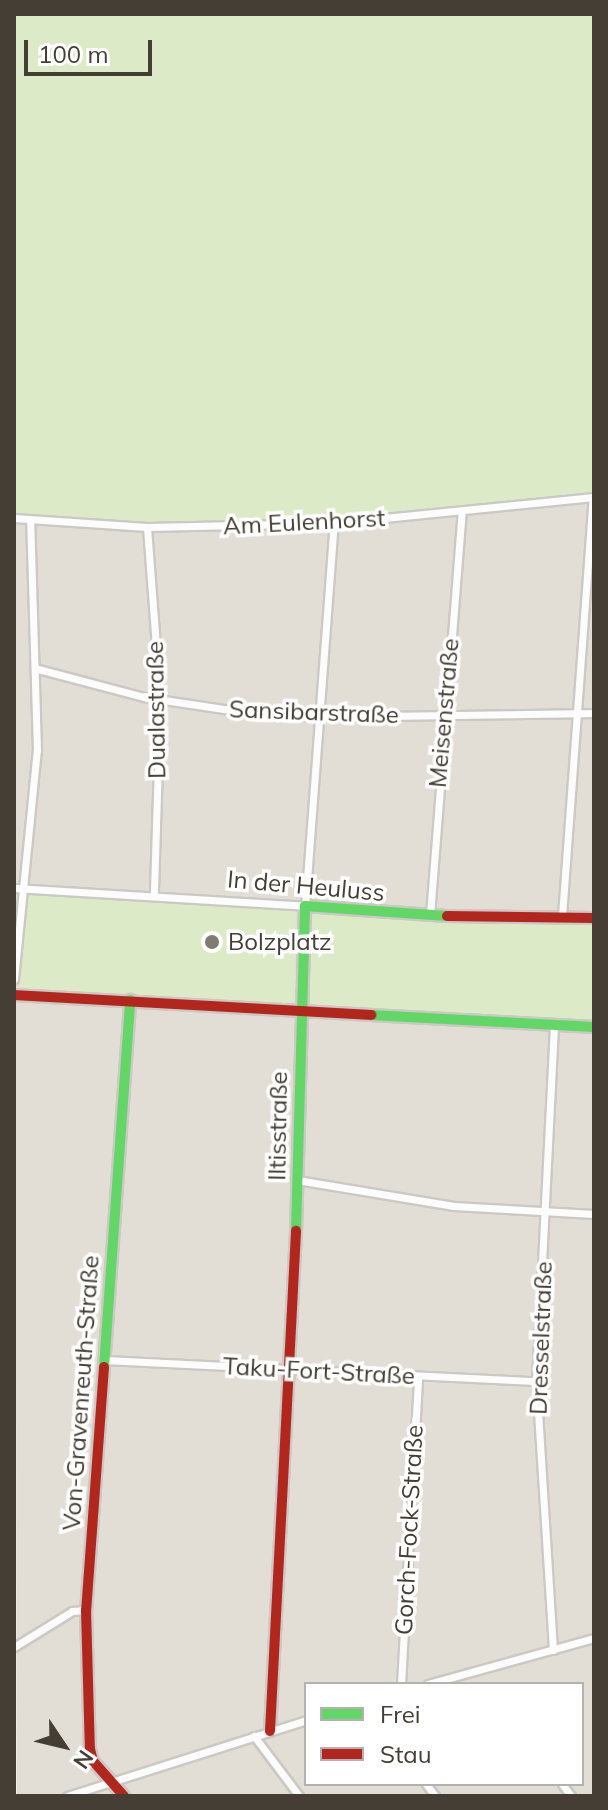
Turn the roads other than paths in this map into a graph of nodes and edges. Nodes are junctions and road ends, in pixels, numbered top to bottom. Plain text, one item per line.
1 (593, 498) edge
2 (462, 512) junction
3 (14, 518) edge
4 (30, 520) junction
5 (334, 523) junction
6 (147, 527) junction
7 (38, 669) junction
8 (160, 699) junction
9 (574, 712) junction
10 (594, 713) edge
11 (443, 716) junction
12 (317, 717) junction
13 (14, 888) edge
14 (23, 888) junction
15 (154, 893) junction
16 (305, 906) junction
17 (430, 915) junction
18 (562, 916) junction
19 (594, 918) edge
20 (14, 979) edge
21 (14, 995) edge
22 (130, 1000) junction
23 (301, 1011) junction
24 (554, 1026) junction
25 (594, 1027) edge
26 (297, 1180) junction
27 (546, 1210) junction
28 (594, 1214) edge
29 (103, 1360) junction
30 (292, 1370) junction
31 (418, 1377) junction
32 (536, 1381) junction
33 (86, 1610) junction
34 (594, 1638) edge
35 (14, 1647) edge
36 (553, 1650) junction
37 (401, 1682) edge
38 (435, 1682) edge
39 (304, 1721) edge
40 (270, 1731) junction
41 (254, 1736) junction
42 (112, 1781) junction
43 (67, 1796) edge
44 (124, 1796) edge
45 (299, 1796) edge

1 - 2 street, Am Eulenhorst
1 - 9 street
2 - 5 street, Am Eulenhorst
2 - 11 street, Meisenstraße
3 - 4 street, Am Eulenhorst
4 - 6 street, Am Eulenhorst
4 - 7 street
5 - 6 street, Am Eulenhorst
5 - 12 street, Iltisstraße
6 - 8 street, Dualastraße
7 - 8 street, Sansibarstraße
7 - 14 street
8 - 12 street, Sansibarstraße
8 - 15 street, Dualastraße
9 - 10 street, Sansibarstraße
9 - 11 street, Sansibarstraße
9 - 18 street
11 - 12 street, Sansibarstraße
11 - 17 street, Meisenstraße
12 - 16 street, Iltisstraße
13 - 14 street, In der Heuluss
14 - 15 street, In der Heuluss
14 - 20 street
15 - 16 street, In der Heuluss
16 - 17 street, In der Heuluss
16 - 23 street, Iltisstraße
17 - 18 street, In der Heuluss
18 - 19 street, In der Heuluss
21 - 22 street
22 - 23 street
22 - 29 street, Von-Gravenreuth-Straße
23 - 24 street
23 - 26 street, Iltisstraße
24 - 25 street
24 - 27 street, Dresselstraße
26 - 27 street
26 - 30 street, Iltisstraße
27 - 28 street
27 - 32 street, Dresselstraße
29 - 30 street, Taku-Fort-Straße
29 - 33 street, Von-Gravenreuth-Straße
30 - 31 street, Taku-Fort-Straße
30 - 40 street, Iltisstraße
31 - 32 street, Taku-Fort-Straße
31 - 37 street, Gorch-Fock-Straße
32 - 36 street, Dresselstraße
33 - 35 street
33 - 42 street, Von-Gravenreuth-Straße
34 - 36 street
36 - 38 street
39 - 40 street
40 - 41 street
41 - 42 street
41 - 45 street
42 - 43 street
42 - 44 street, Von-Gravenreuth-Straße

